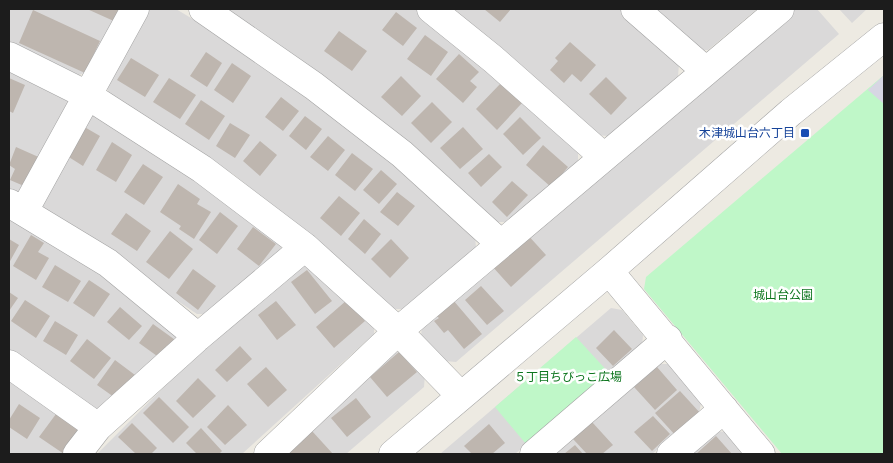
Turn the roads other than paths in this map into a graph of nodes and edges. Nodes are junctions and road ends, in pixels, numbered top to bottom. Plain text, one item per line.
1 (135, 9) edge
2 (432, 9) edge
3 (636, 9) edge
4 (780, 9) edge
5 (208, 10) edge
6 (884, 37) edge
7 (9, 56) edge
8 (706, 71) junction
9 (88, 94) junction
10 (604, 157) junction
11 (16, 207) edge
12 (501, 244) junction
13 (304, 247) junction
14 (609, 271) junction
15 (398, 331) junction
16 (198, 337) junction
17 (668, 340) junction
18 (9, 364) edge
19 (460, 396) junction
20 (724, 409) junction
21 (98, 427) junction
22 (77, 454) edge
23 (268, 454) edge
24 (392, 454) edge
25 (534, 454) edge
26 (671, 454) edge
27 (762, 454) edge

1 - 9 street
2 - 10 street
3 - 8 street
4 - 8 street
5 - 12 street
6 - 14 street
7 - 9 street
8 - 10 street
9 - 11 street
9 - 13 street
10 - 12 street
11 - 16 street
12 - 15 street
13 - 15 street
13 - 16 street
14 - 17 street
14 - 19 street
15 - 19 street
15 - 23 street
16 - 21 street
17 - 20 street
17 - 25 street
18 - 21 street
19 - 24 street
20 - 26 street
20 - 27 street
21 - 22 street

